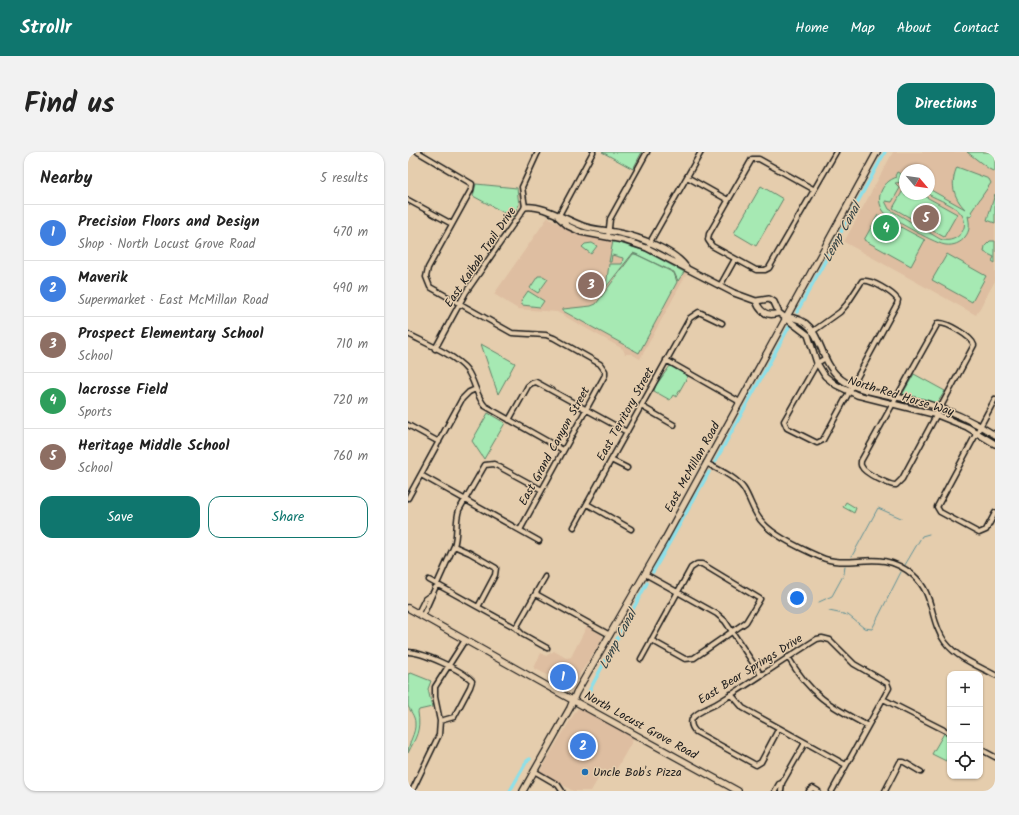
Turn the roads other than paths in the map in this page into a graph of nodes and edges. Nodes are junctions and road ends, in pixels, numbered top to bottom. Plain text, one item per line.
1 (418, 152) edge
2 (538, 152) edge
3 (593, 152) edge
4 (647, 152) edge
5 (701, 152) edge
6 (836, 152) edge
7 (877, 152) edge
8 (687, 177) junction
9 (813, 189) junction
10 (728, 200) junction
11 (409, 201) edge
12 (408, 206) edge
13 (525, 206) junction
14 (558, 217) junction
15 (452, 224) junction
16 (608, 234) junction
17 (650, 243) junction
18 (647, 248) junction
19 (735, 259) junction
20 (686, 267) junction
21 (720, 286) junction
22 (756, 301) junction
23 (459, 305) junction
24 (779, 313) junction
25 (786, 317) junction
26 (722, 323) dead end
27 (814, 331) junction
28 (408, 334) edge
29 (808, 334) junction
30 (435, 349) junction
31 (824, 359) junction
32 (666, 360) junction
33 (817, 362) junction
34 (853, 386) junction
35 (476, 390) junction
36 (849, 392) junction
37 (897, 397) junction
38 (995, 399) edge
39 (740, 402) junction
40 (893, 403) junction
41 (641, 406) junction
42 (941, 408) junction
43 (586, 409) junction
44 (937, 415) junction
45 (508, 420) junction
46 (408, 425) edge
47 (674, 425) dead end
48 (980, 426) junction
49 (626, 432) junction
50 (977, 432) junction
51 (995, 435) edge
52 (439, 442) junction
53 (995, 444) edge
54 (563, 450) junction
55 (611, 460) junction
56 (706, 463) junction
57 (627, 468) dead end
58 (421, 475) junction
59 (542, 490) junction
60 (408, 498) edge
61 (465, 500) junction
62 (587, 504) junction
63 (995, 513) edge
64 (574, 527) dead end
65 (631, 529) dead end
66 (520, 530) junction
67 (539, 541) dead end
68 (454, 546) junction
69 (645, 574) junction
70 (545, 577) dead end
71 (429, 580) dead end
72 (437, 584) junction
73 (678, 593) junction
74 (536, 594) junction
75 (478, 607) junction
76 (408, 608) edge
77 (420, 614) junction
78 (516, 628) junction
79 (732, 632) junction
80 (610, 635) junction
81 (465, 640) junction
82 (652, 640) junction
83 (547, 648) dead end
84 (408, 652) edge
85 (788, 657) junction
86 (641, 659) dead end
87 (448, 667) junction
88 (761, 675) junction
89 (995, 676) edge
90 (731, 694) junction
91 (883, 699) junction
92 (573, 701) junction
93 (440, 721) junction
94 (868, 726) junction
95 (779, 728) junction
96 (947, 731) edge
97 (805, 743) junction
98 (983, 751) edge
99 (995, 757) edge
100 (846, 765) junction
101 (534, 771) junction
102 (921, 772) dead end
103 (782, 783) junction
104 (412, 791) edge
105 (523, 791) edge
106 (562, 791) edge
107 (738, 791) edge
108 (775, 791) edge
109 (781, 791) edge
110 (809, 791) edge
111 (818, 791) edge
112 (832, 791) edge
113 (885, 791) edge

1 - 15 street
2 - 13 street, East Kaibab Trail Drive
3 - 14 street
4 - 16 street
5 - 8 street
6 - 9 street
7 - 25 main road, East McMillan Road
8 - 10 street
8 - 17 street
9 - 10 street
9 - 19 street
10 - 19 street
11 - 12 street
11 - 15 street
13 - 14 street
13 - 23 street, East Kaibab Trail Drive
14 - 16 street
15 - 23 street
16 - 17 street
16 - 18 street
17 - 18 street
17 - 20 street
18 - 20 street
19 - 21 street
20 - 21 street
21 - 22 street
22 - 24 street
22 - 24 street
23 - 30 street, East Kaibab Trail Drive
23 - 43 street, East Grand Canyon Street
24 - 25 street
25 - 27 street
25 - 29 street
25 - 39 main road, East McMillan Road
26 - 32 street, East Territory Street
27 - 29 street
27 - 31 street, North Red Horse Way
27 - 34 street
28 - 30 street
29 - 33 street, North Red Horse Way
30 - 35 street
31 - 33 street
31 - 34 street, North Red Horse Way
32 - 39 street
32 - 41 street, East Territory Street
33 - 36 street, North Red Horse Way
33 - 36 street
34 - 36 street
34 - 37 street, North Red Horse Way
35 - 45 street
35 - 52 street
36 - 40 street, North Red Horse Way
37 - 40 street
37 - 42 street, North Red Horse Way
37 - 42 street
38 - 48 street
39 - 56 main road, East McMillan Road
40 - 44 street, North Red Horse Way
40 - 44 street
41 - 47 street
41 - 49 street, East Territory Street
42 - 44 street
42 - 48 street, North Red Horse Way
43 - 45 street
43 - 49 street
43 - 54 street, East Grand Canyon Street
44 - 50 street, North Red Horse Way
45 - 54 street
46 - 52 street
48 - 50 street
48 - 51 street, North Red Horse Way
49 - 55 street, East Territory Street
50 - 53 street, North Red Horse Way
50 - 63 street
52 - 58 street
54 - 59 street, East Grand Canyon Street
55 - 57 street
55 - 62 street, East Territory Street
56 - 69 main road, East McMillan Road
56 - 89 street
58 - 60 street
58 - 61 street
59 - 61 street
59 - 66 street, East Grand Canyon Street
61 - 66 street
61 - 68 street
62 - 64 street, East Territory Street
62 - 65 street
66 - 67 street
68 - 72 street
68 - 75 street
69 - 73 street
69 - 80 main road, East McMillan Road
70 - 74 street
71 - 72 street
72 - 75 street
72 - 77 street
73 - 79 street
73 - 79 street
73 - 82 street
74 - 78 street
74 - 80 street
75 - 78 street
76 - 77 main road, North Locust Grove Road
77 - 81 main road, North Locust Grove Road
78 - 83 street
79 - 82 street
79 - 88 street
80 - 92 main road, East McMillan Road
81 - 87 street
81 - 92 main road, North Locust Grove Road
82 - 86 street
84 - 87 street
85 - 88 street, East Bear Springs Drive
85 - 91 street, East Bear Springs Drive
85 - 94 street
87 - 93 street
87 - 93 street
88 - 90 street, East Bear Springs Drive
90 - 95 street
90 - 95 street, East Bear Springs Drive
91 - 94 street
91 - 96 street
92 - 101 main road, East McMillan Road
92 - 107 main road, North Locust Grove Road
93 - 104 street
94 - 100 street
95 - 97 street
97 - 100 street
97 - 103 street
98 - 99 street
100 - 112 street
101 - 105 main road, East McMillan Road
101 - 106 street
102 - 113 street
103 - 108 street
103 - 109 street
110 - 111 street

